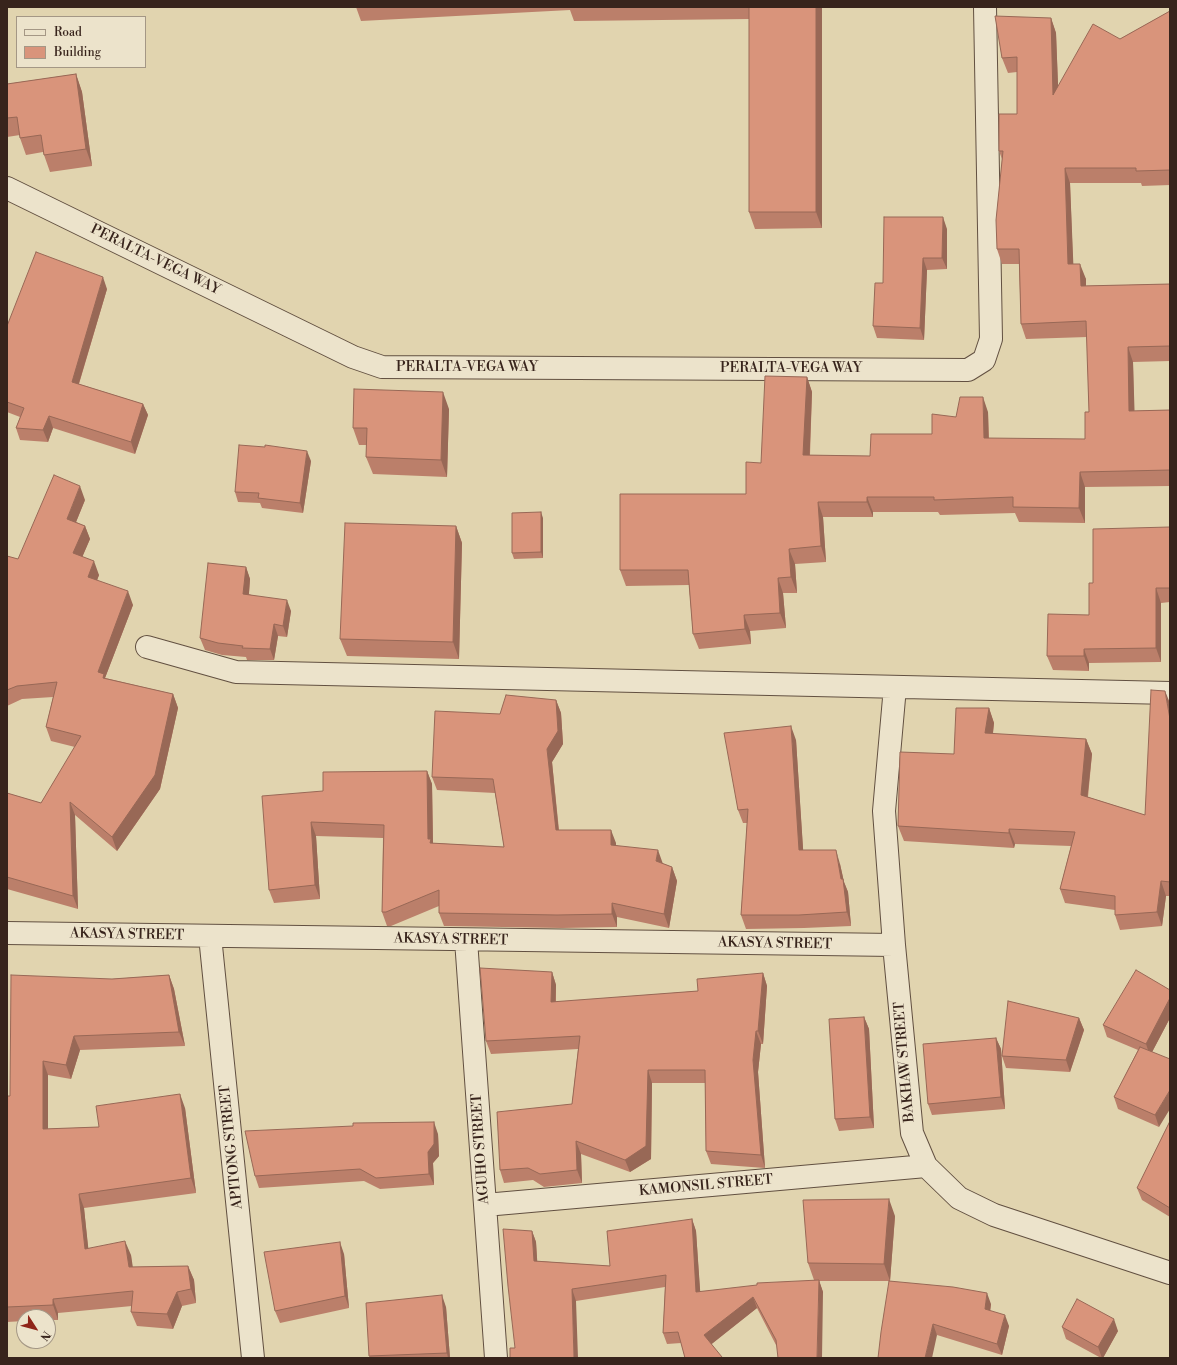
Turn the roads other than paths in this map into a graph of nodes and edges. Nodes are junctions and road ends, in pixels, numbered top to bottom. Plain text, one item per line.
1 (985, 7) edge
2 (7, 188) edge
3 (147, 647) dead end
4 (895, 687) junction
5 (1170, 693) edge
6 (7, 933) edge
7 (210, 936) junction
8 (466, 940) junction
9 (894, 945) junction
10 (926, 1166) junction
11 (485, 1205) junction
12 (1170, 1273) edge
13 (253, 1358) edge
14 (496, 1358) edge

1 - 2 street, PERALTA-VEGA WAY
3 - 4 street
4 - 5 street
4 - 9 street, BAKHAW STREET
6 - 7 street, AKASYA STREET
7 - 8 street, AKASYA STREET
7 - 13 street, APITONG STREET
8 - 9 street, AKASYA STREET
8 - 11 street, AGUHO STREET
9 - 10 street, BAKHAW STREET
10 - 11 street, KAMONSIL STREET
10 - 12 street, BAKHAW STREET
11 - 14 street, AGUHO STREET

